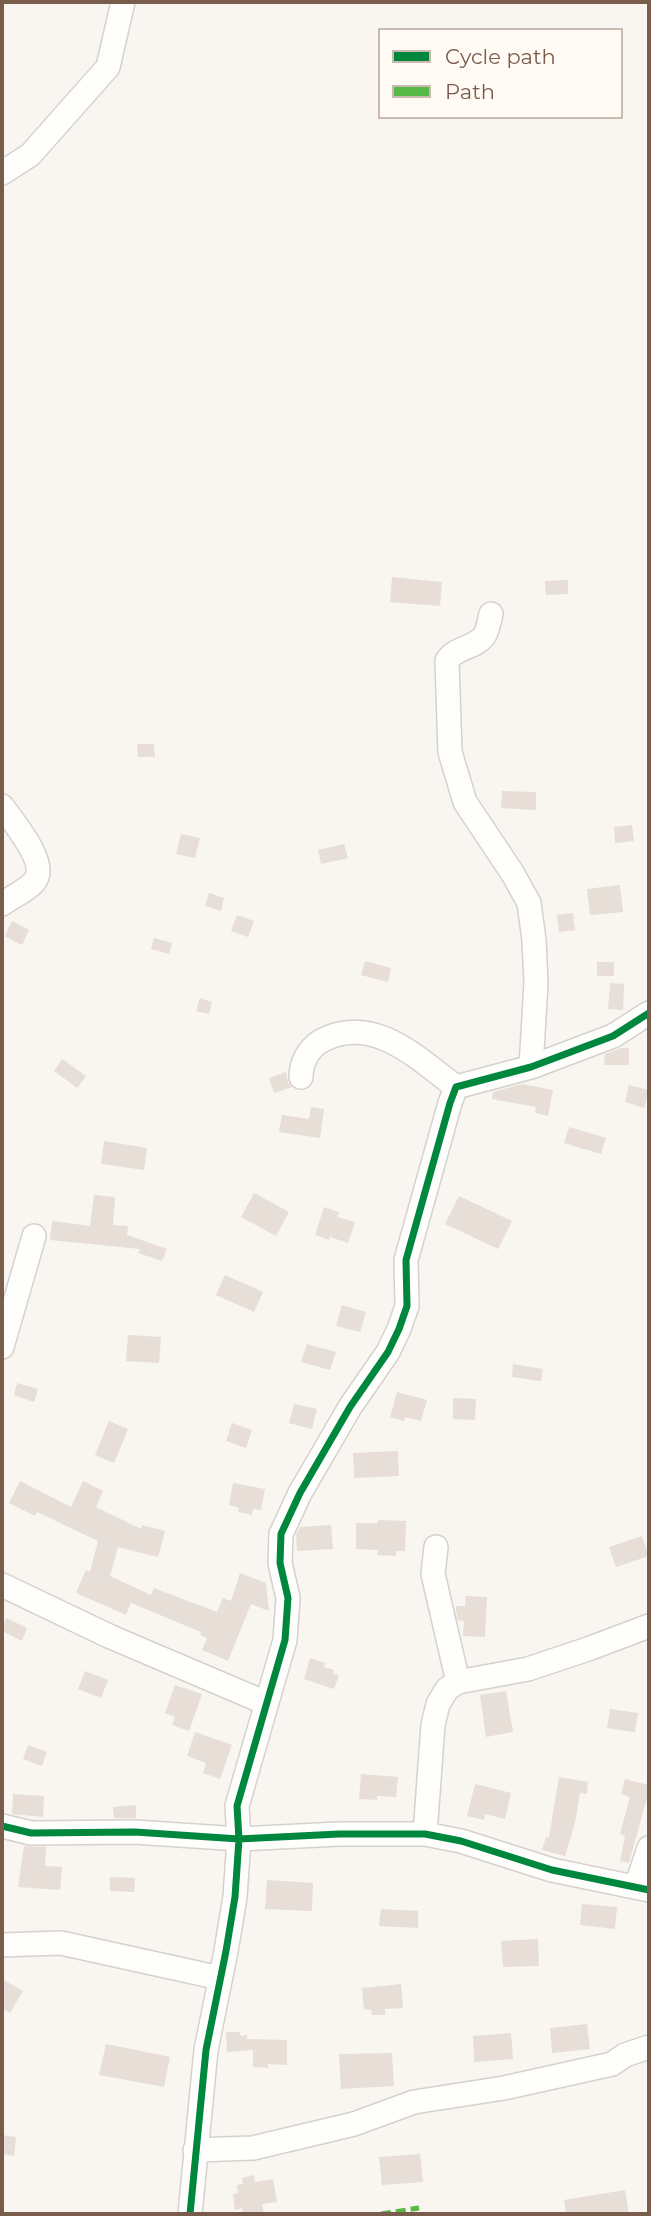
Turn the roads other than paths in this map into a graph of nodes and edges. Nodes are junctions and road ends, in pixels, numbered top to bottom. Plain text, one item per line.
1 (123, 2) edge
2 (2, 173) edge
3 (491, 614) dead end
4 (2, 806) edge
5 (2, 904) edge
6 (649, 1013) edge
7 (531, 1068) junction
8 (301, 1077) dead end
9 (456, 1087) junction
10 (34, 1236) dead end
11 (2, 1347) edge
12 (436, 1547) dead end
13 (2, 1585) edge
14 (649, 1626) edge
15 (458, 1682) junction
16 (266, 1703) junction
17 (2, 1826) edge
18 (425, 1834) junction
19 (239, 1839) junction
20 (649, 1848) edge
21 (642, 1888) edge
22 (2, 1945) edge
23 (220, 1978) junction
24 (649, 2047) edge
25 (195, 2150) junction
26 (190, 2214) edge

1 - 2 street
3 - 7 street
4 - 5 street
6 - 7 street
7 - 9 street
8 - 9 street
9 - 16 street
10 - 11 street
12 - 15 street
13 - 16 street
14 - 15 street
15 - 18 street
16 - 19 street
17 - 19 street
18 - 19 street
18 - 21 street
19 - 23 street
20 - 21 street
22 - 23 street
23 - 25 street
24 - 25 street
25 - 26 street

